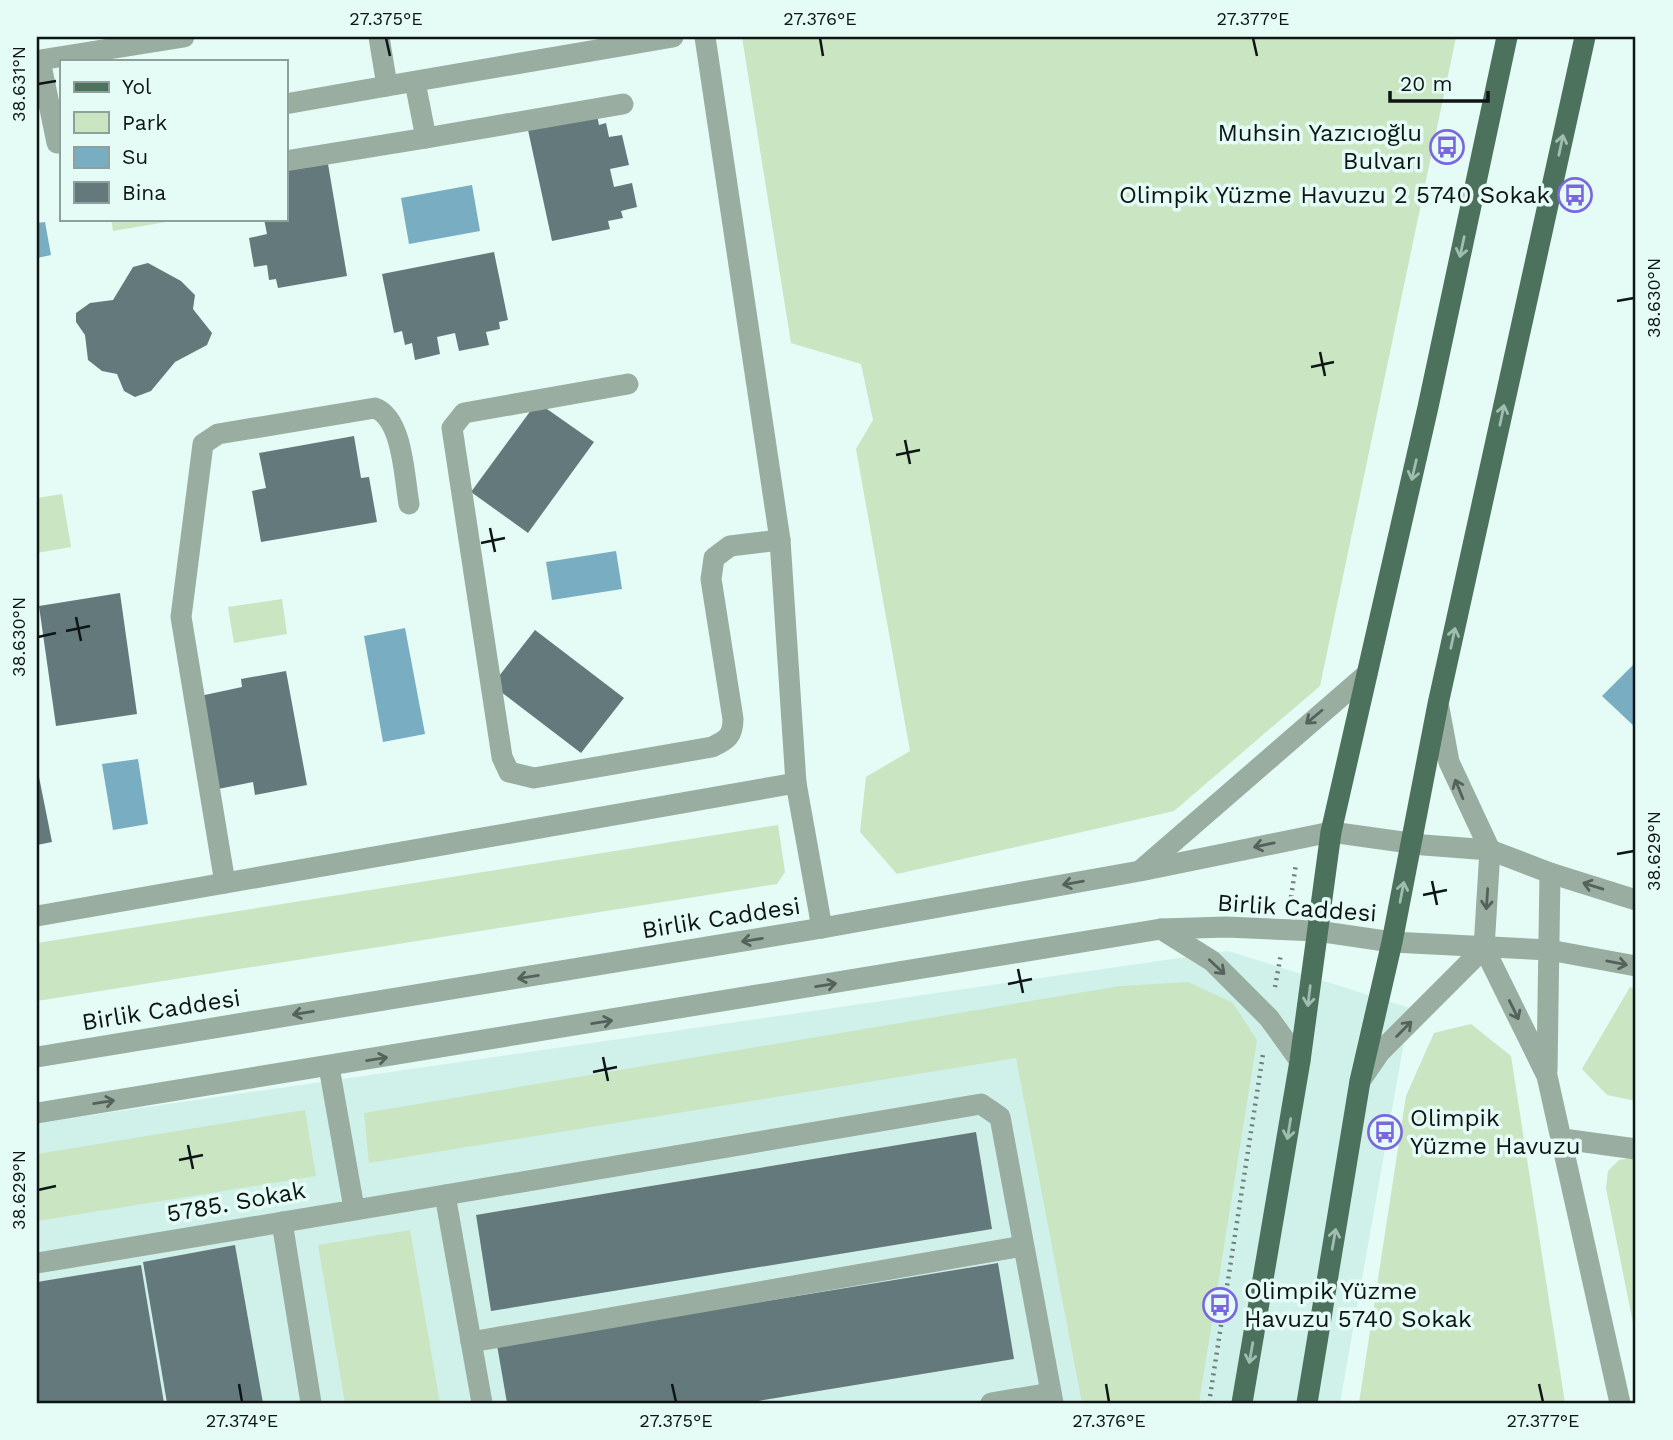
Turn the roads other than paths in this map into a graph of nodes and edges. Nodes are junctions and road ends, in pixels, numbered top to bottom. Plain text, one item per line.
1 (184, 37) edge
2 (379, 37) edge
3 (673, 37) edge
4 (705, 37) edge
5 (1507, 37) edge
6 (1585, 37) edge
7 (38, 60) edge
8 (415, 82) junction
9 (387, 86) junction
10 (287, 104) edge
11 (623, 104) dead end
12 (425, 138) junction
13 (52, 144) edge
14 (287, 161) edge
15 (628, 384) dead end
16 (409, 504) dead end
17 (780, 540) junction
18 (1367, 674) junction
19 (1438, 704) junction
20 (796, 783) junction
21 (1331, 832) junction
22 (1412, 842) junction
23 (1490, 850) junction
24 (1140, 871) junction
25 (1550, 873) junction
26 (225, 883) junction
27 (1636, 900) edge
28 (37, 916) edge
29 (822, 928) junction
30 (1161, 929) junction
31 (1317, 931) junction
32 (1392, 942) junction
33 (1483, 948) junction
34 (1549, 950) junction
35 (1636, 966) edge
36 (37, 1057) edge
37 (1300, 1061) junction
38 (329, 1067) junction
39 (1547, 1076) junction
40 (1360, 1081) junction
41 (37, 1113) edge
42 (1563, 1139) junction
43 (1636, 1149) edge
44 (445, 1195) junction
45 (354, 1208) junction
46 (282, 1222) junction
47 (1023, 1246) junction
48 (37, 1263) edge
49 (471, 1342) junction
50 (1052, 1398) edge
51 (311, 1403) edge
52 (482, 1403) edge
53 (991, 1403) edge
54 (1242, 1403) edge
55 (1307, 1403) edge
56 (1620, 1403) edge

1 - 7 street
2 - 9 street
3 - 8 street
4 - 17 street
5 -> 18 main road
19 -> 6 main road
7 - 13 street
8 - 9 street
8 - 12 street
9 - 10 street
11 - 12 street
12 - 14 street
15 - 17 street
16 - 26 street
17 - 20 street
18 - 21 main road
18 -> 24 street
19 - 22 main road
23 -> 19 street
20 - 26 street
20 - 29 street
21 - 22 street, Birlik Caddesi
21 -> 24 street, Birlik Caddesi
21 - 31 main road
22 - 23 street, Birlik Caddesi
32 -> 22 main road
23 - 25 street
23 -> 33 street
24 -> 29 street, Birlik Caddesi
27 -> 25 street
25 - 34 street
26 - 28 street
29 -> 36 street, Birlik Caddesi
30 - 31 street, Birlik Caddesi
30 -> 37 street
38 -> 30 street, Birlik Caddesi
31 - 32 street, Birlik Caddesi
31 -> 37 main road
32 - 33 street, Birlik Caddesi
32 - 40 main road
33 - 34 street
33 -> 39 street
40 -> 33 street
34 -> 35 street
34 - 39 street
37 -> 54 main road
41 -> 38 street, Birlik Caddesi
38 - 45 street
39 - 42 street
55 -> 40 main road
42 - 43 street
42 - 56 street
44 - 45 street, 5785. Sokak
44 - 47 street, 5785. Sokak
44 - 49 street
45 - 46 street, 5785. Sokak
46 - 48 street, 5785. Sokak
46 - 51 street
47 - 49 street
47 - 50 street, 5785. Sokak
49 - 52 street
50 - 53 street

